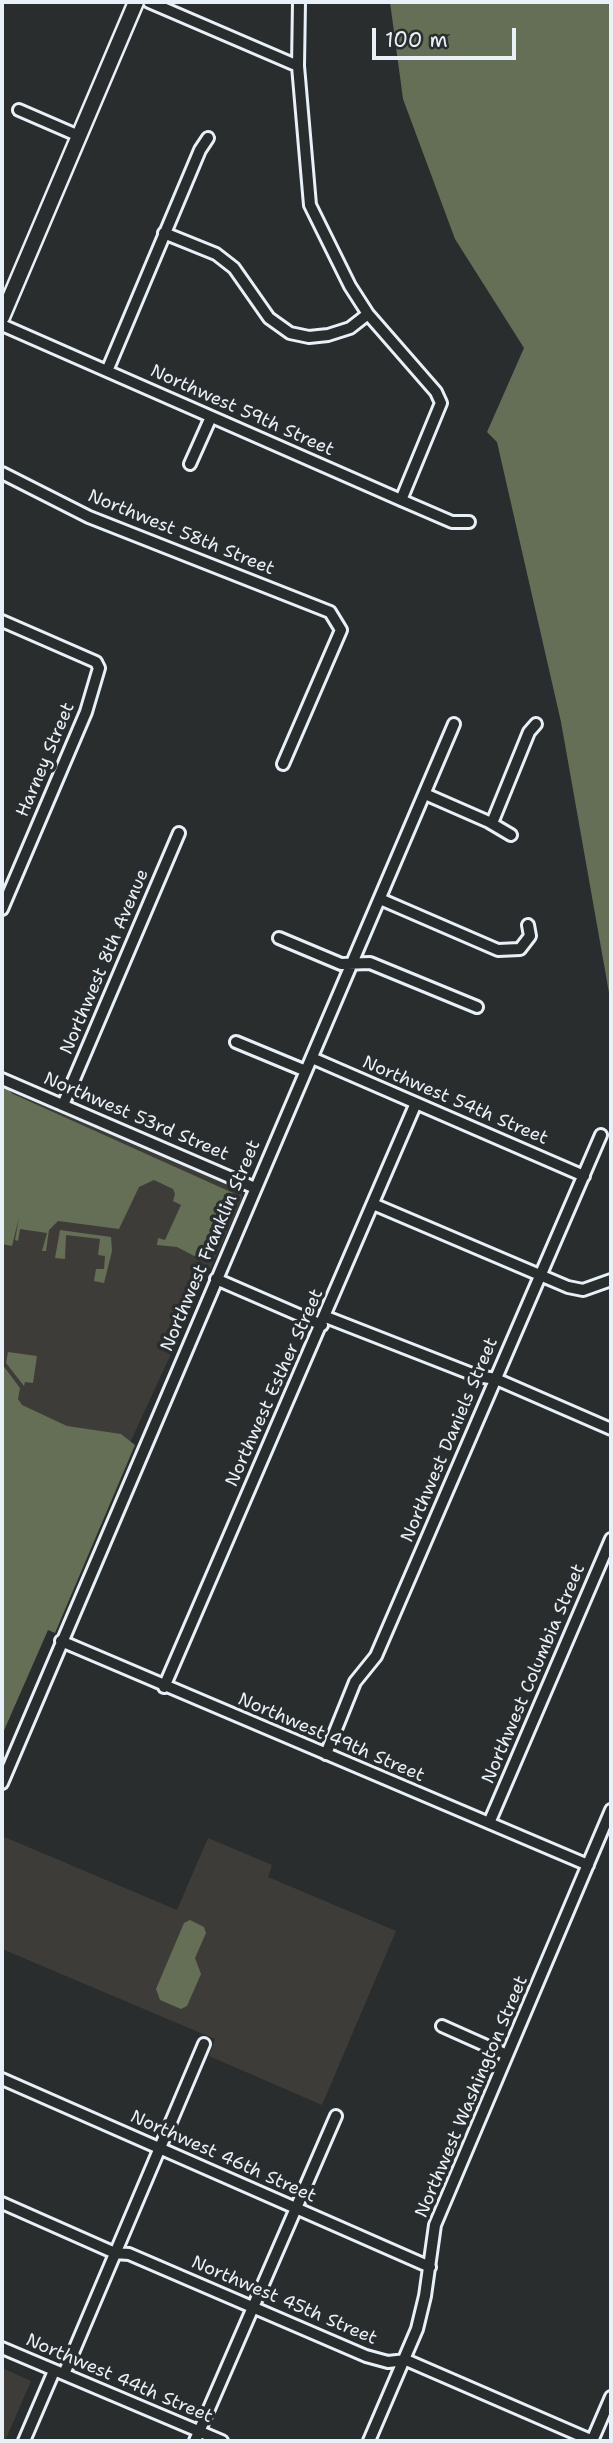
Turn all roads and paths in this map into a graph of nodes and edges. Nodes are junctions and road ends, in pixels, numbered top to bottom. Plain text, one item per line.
1 (136, 2) edge
2 (149, 2) edge
3 (299, 2) edge
4 (298, 66) junction
5 (19, 110) dead end
6 (79, 136) junction
7 (208, 138) dead end
8 (164, 233) junction
9 (368, 314) junction
10 (2, 317) edge
11 (2, 325) edge
12 (107, 371) junction
13 (211, 417) junction
14 (190, 464) dead end
15 (2, 473) edge
16 (401, 500) junction
17 (470, 522) dead end
18 (2, 621) edge
19 (454, 724) dead end
20 (537, 724) dead end
21 (283, 764) dead end
22 (425, 794) junction
23 (492, 823) junction
24 (179, 833) dead end
25 (511, 835) dead end
26 (380, 899) junction
27 (2, 909) edge
28 (528, 925) dead end
29 (279, 938) dead end
30 (352, 964) junction
31 (477, 1007) dead end
32 (236, 1042) dead end
33 (312, 1058) junction
34 (306, 1071) junction
35 (2, 1079) edge
36 (416, 1102) junction
37 (63, 1105) junction
38 (601, 1135) dead end
39 (584, 1176) junction
40 (255, 1188) junction
41 (373, 1204) junction
42 (541, 1276) junction
43 (216, 1279) junction
44 (611, 1280) edge
45 (324, 1321) junction
46 (496, 1379) junction
47 (611, 1429) edge
48 (611, 1539) edge
49 (61, 1641) junction
50 (164, 1687) junction
51 (2, 1748) edge
52 (13, 1754) junction
53 (326, 1754) junction
54 (2, 1783) edge
55 (611, 1810) edge
56 (489, 1823) junction
57 (588, 1865) junction
58 (442, 2026) dead end
59 (204, 2044) dead end
60 (508, 2055) junction
61 (2, 2079) edge
62 (337, 2116) dead end
63 (160, 2148) junction
64 (2, 2203) edge
65 (297, 2208) junction
66 (115, 2253) junction
67 (430, 2267) junction
68 (254, 2308) junction
69 (2, 2348) edge
70 (406, 2360) junction
71 (59, 2372) junction
72 (611, 2397) edge
73 (197, 2437) edge
74 (24, 2441) edge
75 (222, 2441) edge
76 (369, 2441) edge
77 (593, 2441) edge

1 - 6 street
2 - 4 street
3 - 4 street
4 - 9 street
5 - 6 street
6 - 10 street
7 - 8 street
8 - 9 street
8 - 12 street
9 - 16 street
11 - 12 street, Northwest 59th Street
12 - 13 street, Northwest 59th Street
13 - 14 street
13 - 16 street, Northwest 59th Street
15 - 21 street, Northwest 58th Street
16 - 17 street, Northwest 59th Street
18 - 27 street, Harney Street
19 - 22 street, Northwest Franklin Street
20 - 23 street
22 - 23 street
22 - 26 street, Northwest Franklin Street
23 - 25 street
24 - 37 street, Northwest 8th Avenue
26 - 28 street
26 - 30 street, Northwest Franklin Street
29 - 30 street
30 - 31 street
30 - 33 street, Northwest Franklin Street
32 - 34 street
33 - 34 street, Northwest Franklin Street
33 - 36 street, Northwest 54th Street
34 - 40 street, Northwest Franklin Street
35 - 37 street, Northwest 53rd Street
36 - 39 street, Northwest 54th Street
36 - 41 street, Northwest Esther Street
37 - 40 street, Northwest 53rd Street
38 - 39 street, Northwest Daniels Street
39 - 42 street, Northwest Daniels Street
40 - 43 street, Northwest Franklin Street
41 - 42 street
41 - 45 street, Northwest Esther Street
42 - 44 street
42 - 46 street, Northwest Daniels Street
43 - 45 street
43 - 49 street, Northwest Franklin Street
45 - 46 street
45 - 50 street, Northwest Esther Street
46 - 47 street
46 - 53 street, Northwest Daniels Street
48 - 56 street, Northwest Columbia Street
49 - 50 street, Northwest 49th Street
49 - 52 street, Northwest Franklin Street
50 - 53 street, Northwest 49th Street
51 - 52 street
52 - 54 street, Northwest Franklin Street
53 - 56 street, Northwest 49th Street
55 - 57 street, Northwest Washington Street
56 - 57 street, Northwest 49th Street
57 - 60 street, Northwest Washington Street
58 - 60 street
59 - 63 street
60 - 67 street, Northwest Washington Street
61 - 63 street, Northwest 46th Street
62 - 65 street
63 - 65 street, Northwest 46th Street
63 - 66 street
64 - 66 street, Northwest 45th Street
65 - 67 street, Northwest 46th Street
65 - 68 street
66 - 68 street, Northwest 45th Street
66 - 71 street
67 - 70 street, Northwest Washington Street
68 - 70 street, Northwest 45th Street
68 - 73 street
69 - 71 street, Northwest 44th Street
70 - 76 street, Northwest Washington Street
70 - 77 street, Northwest 45th Street
71 - 73 street, Northwest 44th Street
71 - 74 street
72 - 77 street
73 - 75 street, Northwest 44th Street

